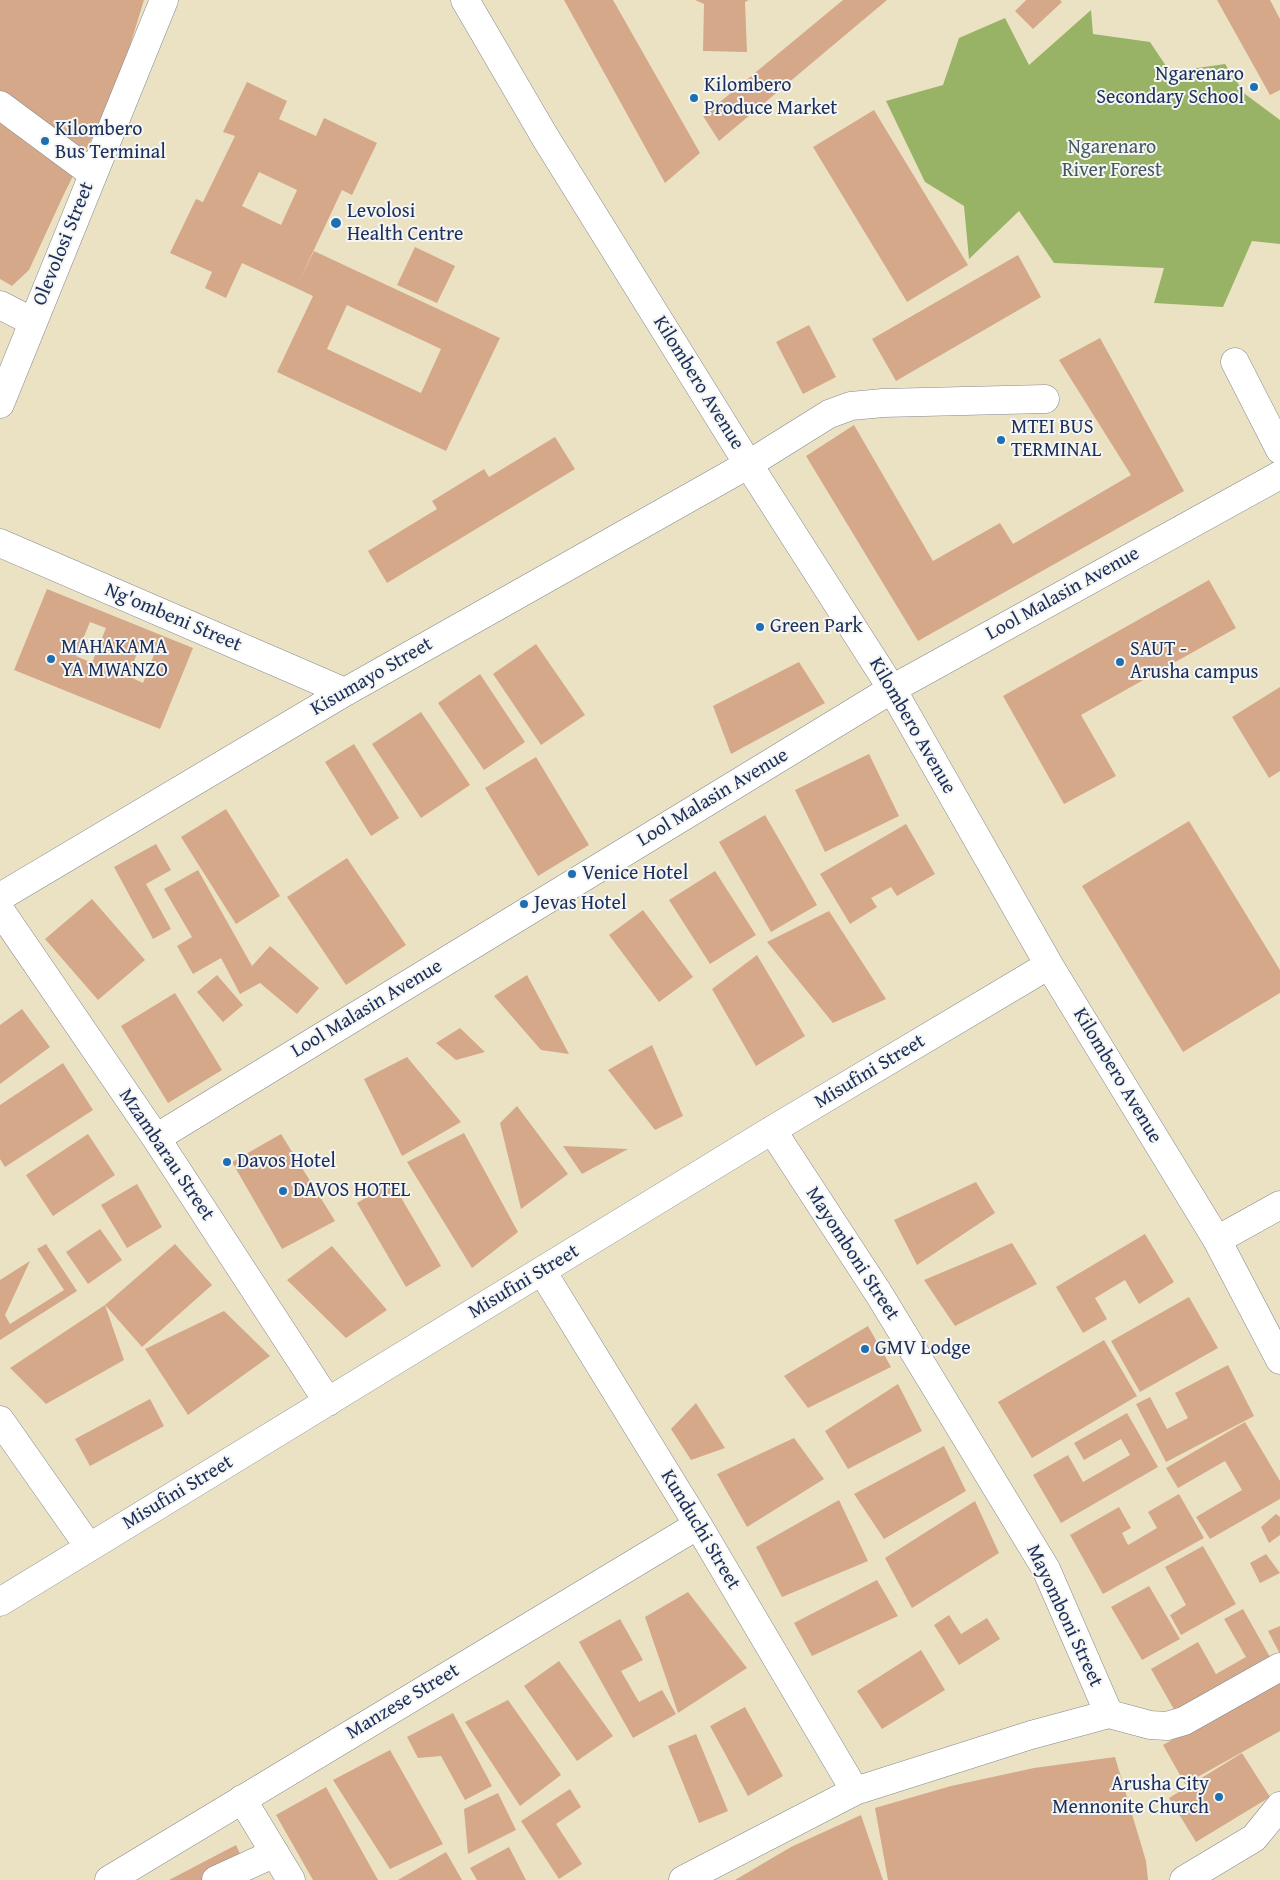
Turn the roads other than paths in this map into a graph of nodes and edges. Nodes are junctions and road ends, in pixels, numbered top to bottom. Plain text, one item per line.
1 (164, 0) edge
2 (465, 0) edge
3 (0, 105) edge
4 (93, 174) junction
5 (0, 305) edge
6 (33, 322) junction
7 (1234, 362) dead end
8 (1045, 399) dead end
9 (0, 404) edge
10 (1280, 450) edge
11 (749, 464) junction
12 (1280, 475) edge
13 (0, 543) edge
14 (892, 689) junction
15 (345, 692) junction
16 (0, 897) edge
17 (0, 910) edge
18 (1049, 965) junction
19 (772, 1130) junction
20 (156, 1138) junction
21 (1280, 1205) edge
22 (1217, 1240) junction
23 (542, 1271) junction
24 (1280, 1360) edge
25 (328, 1402) junction
26 (0, 1420) edge
27 (698, 1525) junction
28 (89, 1547) junction
29 (0, 1602) edge
30 (1280, 1667) edge
31 (1109, 1714) junction
32 (855, 1792) junction
33 (242, 1799) junction
34 (1280, 1806) edge
35 (275, 1853) junction
36 (127, 1875) edge
37 (216, 1880) edge
38 (291, 1880) edge
39 (683, 1880) edge
40 (1184, 1880) edge

1 - 4 street, Olevolosi Street
2 - 11 street, Kilombero Avenue
3 - 4 street
4 - 6 street, Olevolosi Street
5 - 6 street
6 - 9 street, Olevolosi Street
7 - 10 street
8 - 11 street, Kisumayo Street
11 - 14 street, Kilombero Avenue
11 - 15 street, Kisumayo Street
12 - 14 street, Lool Malasin Avenue
13 - 15 street, Ng'ombeni Street
14 - 18 street, Kilombero Avenue
14 - 20 street, Lool Malasin Avenue
15 - 16 street, Kisumayo Street
17 - 20 street, Mzambarau Street
18 - 19 street, Misufini Street
18 - 22 street, Kilombero Avenue
19 - 23 street, Misufini Street
19 - 31 street, Mayomboni Street
20 - 25 street, Mzambarau Street
21 - 22 street
22 - 24 street, Kilombero Avenue
23 - 25 street, Misufini Street
23 - 27 street, Kunduchi Street
25 - 28 street, Misufini Street
26 - 28 street
27 - 32 street, Kunduchi Street
27 - 33 street, Manzese Street
28 - 29 street, Misufini Street
30 - 31 street
31 - 32 street, Mayomboni Street
32 - 39 street, Mayomboni Street
33 - 35 street
33 - 36 street, Manzese Street
34 - 40 street
35 - 37 street
35 - 38 street

